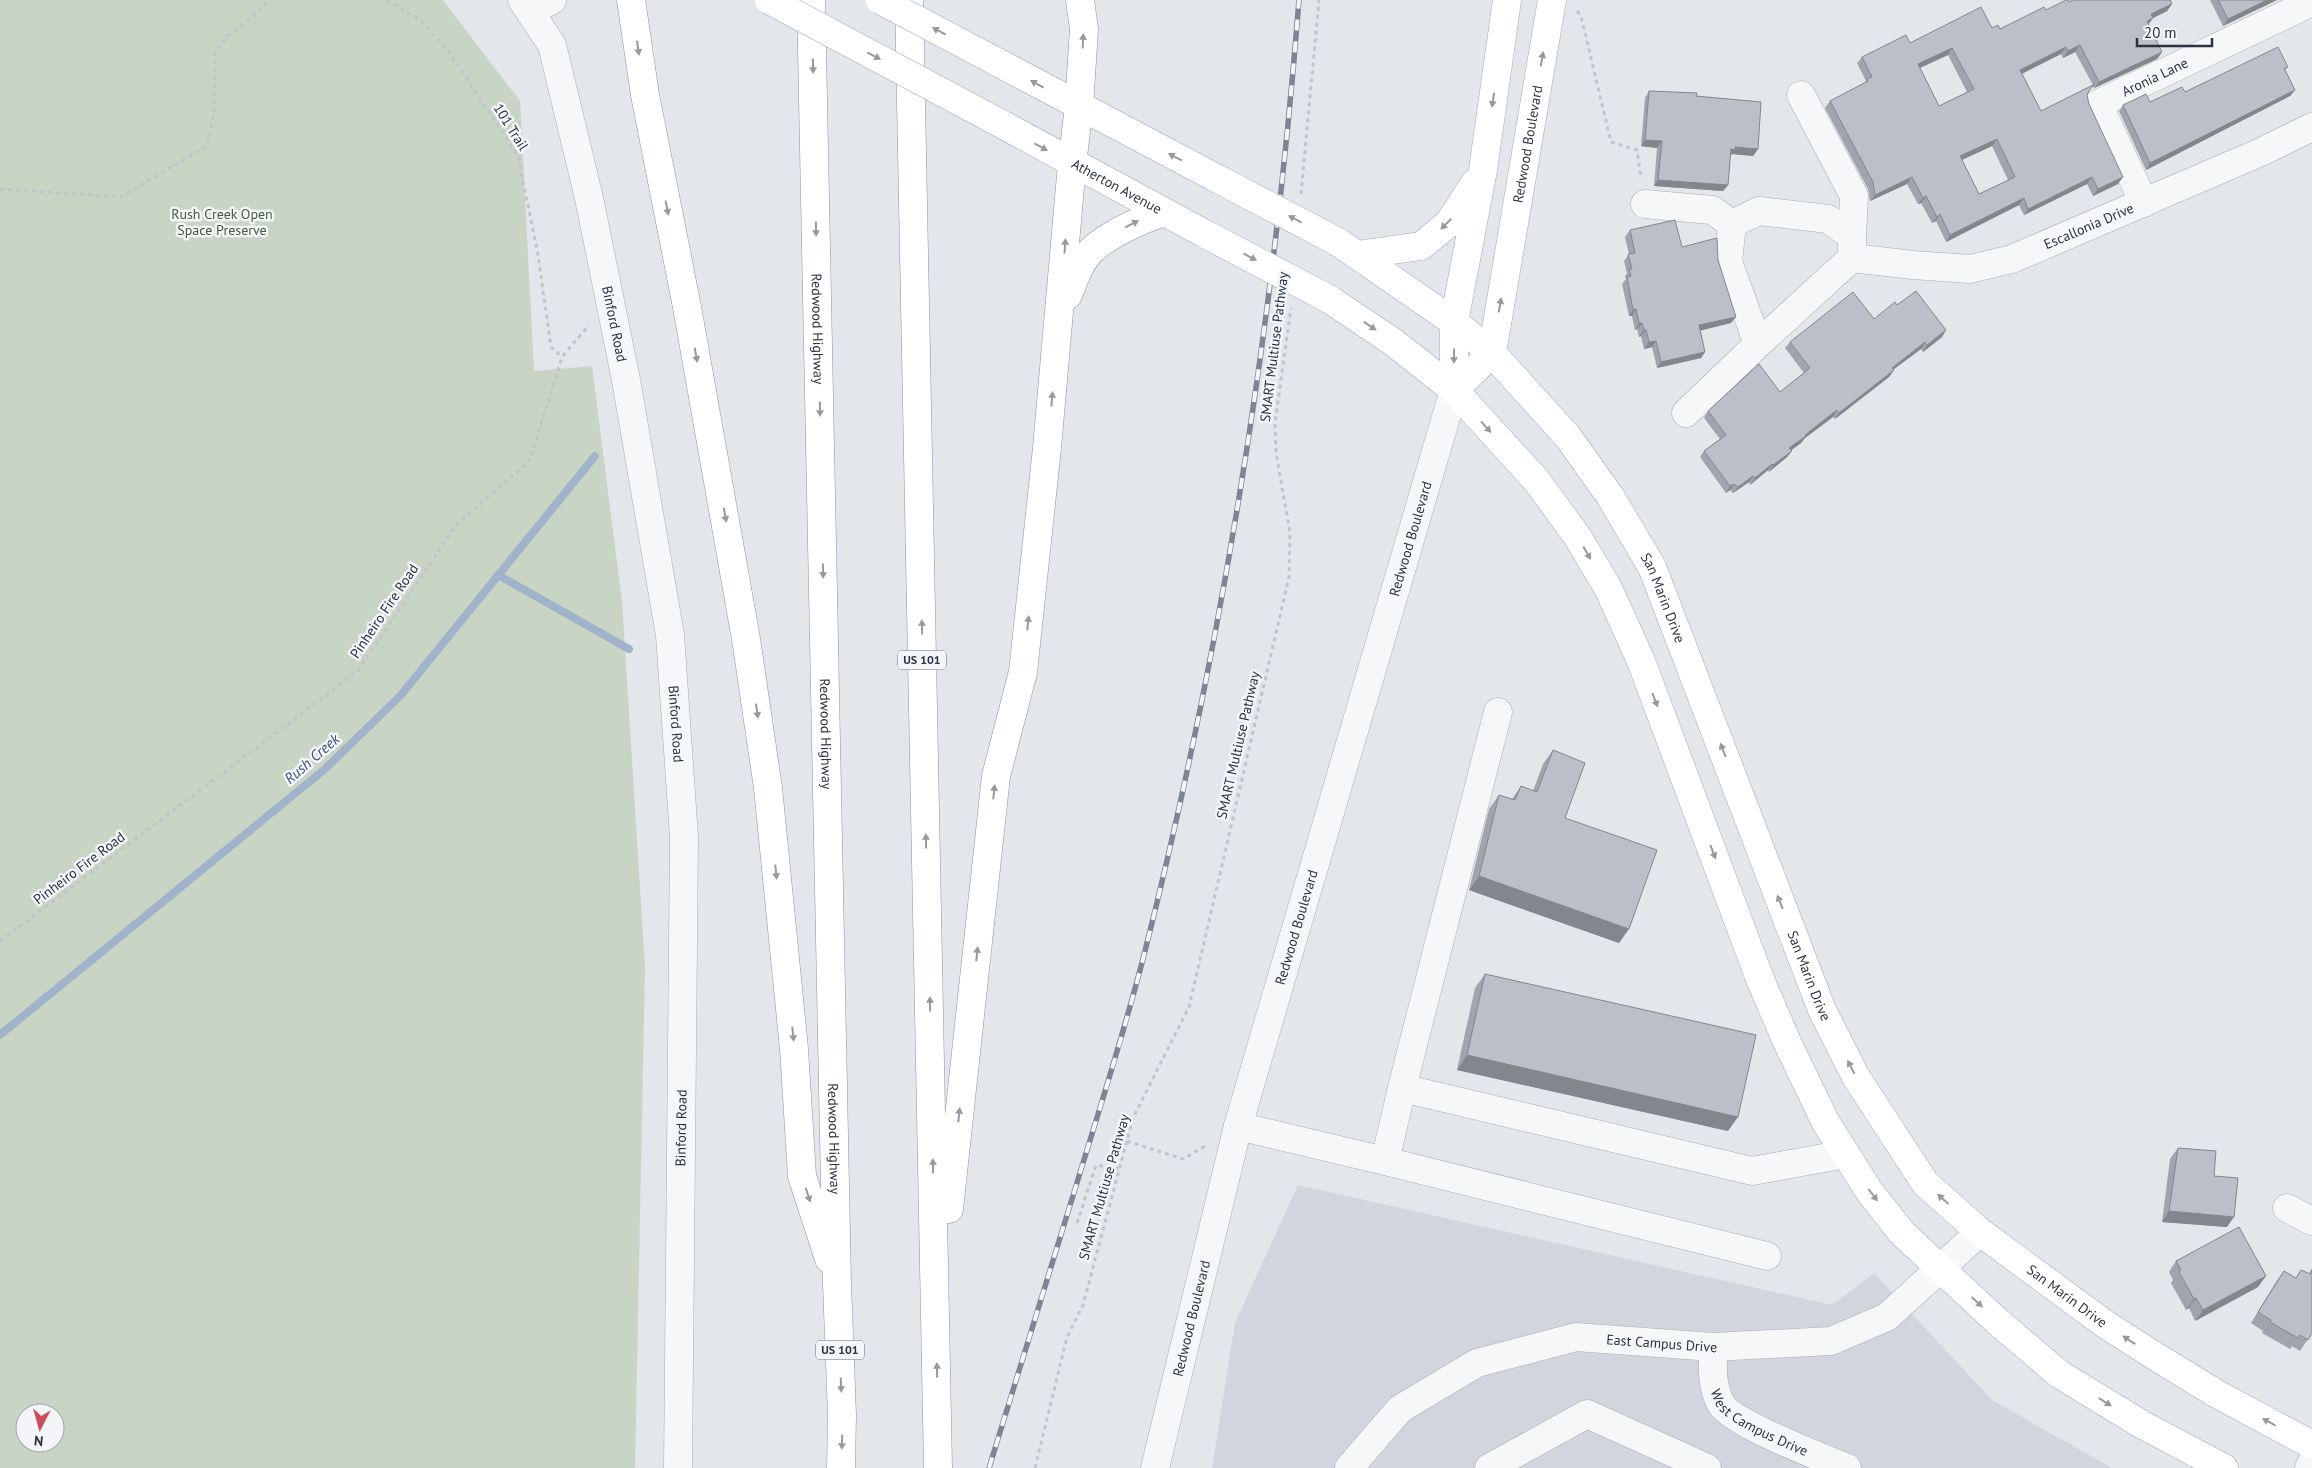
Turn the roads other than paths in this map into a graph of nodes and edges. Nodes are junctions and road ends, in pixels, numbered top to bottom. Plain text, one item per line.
1 (631, 0) edge
2 (769, 0) edge
3 (811, 0) edge
4 (880, 0) edge
5 (909, 0) edge
6 (1080, 0) edge
7 (1507, 0) edge
8 (2312, 2) edge
9 (1561, 3) edge
10 (534, 4) edge
11 (1801, 95) dead end
12 (1079, 107) junction
13 (2312, 127) edge
14 (1072, 164) junction
15 (1483, 170) junction
16 (2144, 203) junction
17 (1645, 204) road end
18 (1164, 212) junction
19 (1732, 224) junction
20 (1852, 247) junction
21 (1348, 249) junction
22 (1060, 312) junction
23 (1454, 322) junction
24 (1758, 344) junction
25 (1492, 353) junction
26 (1454, 390) junction
27 (1686, 413) dead end
28 (1498, 712) dead end
29 (1402, 1088) junction
30 (1238, 1126) junction
31 (1846, 1154) junction
32 (1385, 1161) junction
33 (2287, 1208) dead end
34 (2312, 1222) edge
35 (1980, 1232) junction
36 (1766, 1256) dead end
37 (1941, 1269) junction
38 (838, 1284) junction
39 (937, 1320) junction
40 (1713, 1347) junction
41 (2312, 1445) edge
42 (2312, 1462) edge
43 (1500, 1466) edge
44 (678, 1468) edge
45 (841, 1468) edge
46 (938, 1468) edge
47 (1155, 1468) edge
48 (1348, 1468) edge
49 (1707, 1468) edge
50 (1847, 1468) edge
51 (2224, 1468) edge
52 (2309, 1468) edge

1 -> 38 main road
2 -> 14 main road, Atherton Avenue, bridge
3 -> 38 main road, Redwood Highway / US 101
12 -> 4 main road, bridge
39 -> 5 main road, US 101
12 -> 6 main road
7 -> 15 main road, Redwood Boulevard
8 - 16 street, Aronia Lane
25 -> 9 main road, Redwood Boulevard
10 - 44 street, Binford Road
11 - 20 street
12 - 14 main road
21 -> 12 main road, bridge
13 - 16 street, Escallonia Drive
14 - 18 main road, Atherton Avenue
22 -> 14 main road
15 -> 21 main road
15 - 23 main road, Redwood Boulevard
16 - 20 street, Escallonia Drive
17 - 19 street
22 -> 18 main road
18 -> 26 main road, Atherton Avenue, bridge
19 - 20 street, Escallonia Drive
19 - 24 street
20 - 24 street
21 - 23 main road
39 -> 22 main road
23 - 25 main road
23 -> 26 main road, Redwood Boulevard
24 - 27 street
25 - 26 main road, Redwood Boulevard
35 -> 25 main road, San Marin Drive
26 - 30 street, Redwood Boulevard
26 -> 31 main road
28 - 29 street
29 - 31 street
29 - 32 street
30 - 32 street
30 - 47 street, Redwood Boulevard
31 -> 37 main road
32 - 36 street
33 - 34 street
35 - 37 street, East Campus Drive
41 -> 35 main road, San Marin Drive
37 - 40 street, East Campus Drive
37 -> 51 main road
38 -> 45 main road, Redwood Highway / US 101
46 -> 39 main road, US 101
40 - 48 street, East Campus Drive
40 - 50 street, West Campus Drive
42 - 52 street
43 - 49 street

